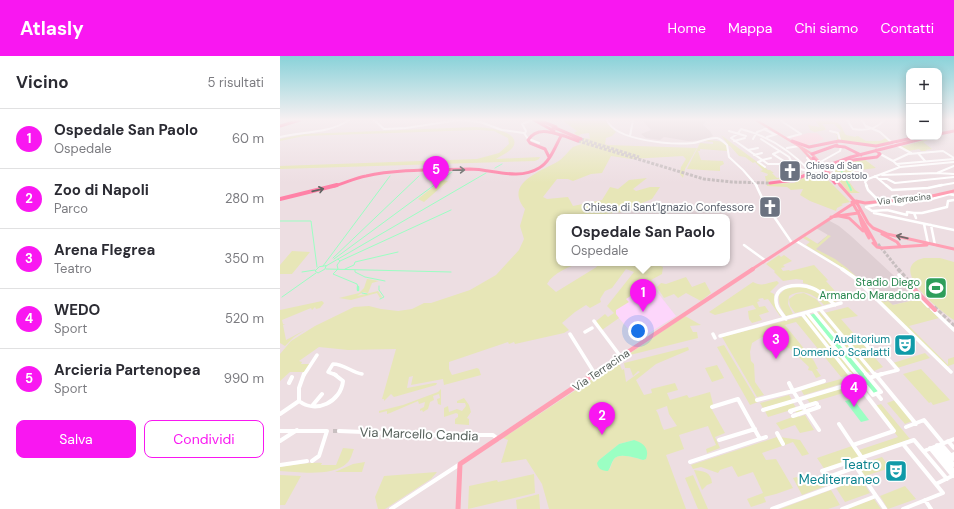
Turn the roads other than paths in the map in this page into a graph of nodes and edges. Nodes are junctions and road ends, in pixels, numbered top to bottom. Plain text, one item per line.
1 (531, 141) edge
2 (533, 141) edge
3 (559, 141) edge
4 (673, 141) edge
5 (702, 141) edge
6 (723, 141) edge
7 (734, 141) edge
8 (774, 141) edge
9 (790, 141) edge
10 (792, 141) joint
11 (833, 141) joint
12 (844, 141) edge
13 (890, 141) edge
14 (898, 141) edge
15 (904, 141) edge
16 (912, 141) edge
17 (915, 141) edge
18 (766, 142) edge
19 (539, 143) dead end
20 (845, 143) junction
21 (821, 145) junction
22 (783, 146) junction
23 (799, 146) junction
24 (835, 146) junction
25 (818, 147) junction
26 (841, 147) dead end
27 (758, 148) dead end
28 (787, 148) junction
29 (780, 150) junction
30 (749, 151) junction
31 (822, 151) junction
32 (762, 153) dead end
33 (911, 153) junction
34 (918, 153) junction
35 (746, 154) dead end
36 (754, 155) junction
37 (810, 155) junction
38 (882, 155) dead end
39 (549, 156) junction
40 (773, 156) junction
41 (954, 157) edge
42 (815, 158) junction
43 (762, 160) junction
44 (893, 161) junction
45 (925, 161) junction
46 (784, 162) junction
47 (954, 162) edge
48 (820, 163) junction
49 (829, 164) junction
50 (896, 164) junction
51 (954, 166) edge
52 (765, 167) dead end
53 (824, 167) junction
54 (900, 167) junction
55 (833, 168) junction
56 (822, 170) junction
57 (810, 172) junction
58 (884, 173) junction
59 (937, 173) junction
60 (953, 173) edge
61 (826, 175) junction
62 (888, 175) junction
63 (877, 176) junction
64 (954, 177) edge
65 (879, 180) junction
66 (770, 182) tunnel mouth
67 (954, 182) edge
68 (837, 183) junction
69 (954, 191) edge
70 (954, 195) edge
71 (280, 199) edge
72 (954, 200) edge
73 (879, 201) junction
74 (854, 202) junction
75 (865, 203) junction
76 (859, 212) junction
77 (839, 213) junction
78 (914, 213) junction
79 (916, 220) junction
80 (924, 224) junction
81 (931, 225) junction
82 (873, 228) junction
83 (954, 230) edge
84 (866, 234) junction
85 (802, 236) junction
86 (926, 236) junction
87 (934, 237) junction
88 (793, 243) junction
89 (932, 244) junction
90 (744, 245) dead end
91 (803, 245) junction
92 (877, 245) junction
93 (897, 248) junction
94 (954, 249) edge
95 (766, 261) junction
96 (899, 275) tunnel mouth
97 (915, 290) tunnel mouth
98 (841, 303) dead end
99 (835, 306) junction
100 (820, 309) junction
101 (935, 310) tunnel mouth
102 (814, 311) junction
103 (807, 313) junction
104 (802, 314) junction
105 (786, 318) junction
106 (594, 321) dead end
107 (592, 328) dead end
108 (954, 330) edge
109 (585, 332) dead end
110 (570, 334) dead end
111 (712, 334) dead end
112 (720, 336) dead end
113 (715, 338) dead end
114 (861, 339) dead end
115 (317, 355) dead end
116 (621, 357) junction
117 (951, 372) dead end
118 (362, 374) dead end
119 (595, 374) junction
120 (876, 376) junction
121 (292, 377) dead end
122 (870, 378) junction
123 (861, 380) junction
124 (824, 381) dead end
125 (855, 382) junction
126 (288, 383) dead end
127 (789, 383) dead end
128 (793, 390) junction
129 (322, 394) dead end
130 (877, 394) junction
131 (799, 399) junction
132 (757, 400) dead end
133 (881, 400) dead end
134 (299, 401) junction
135 (312, 406) junction
136 (818, 406) dead end
137 (712, 407) dead end
138 (805, 409) junction
139 (763, 410) dead end
140 (280, 414) edge
141 (792, 414) dead end
142 (839, 424) dead end
143 (916, 424) junction
144 (906, 427) dead end
145 (754, 429) junction
146 (297, 430) junction
147 (819, 430) dead end
148 (280, 431) edge
149 (339, 431) tunnel mouth
150 (777, 433) dead end
151 (766, 437) dead end
152 (498, 439) junction
153 (760, 439) junction
154 (954, 439) edge
155 (719, 440) dead end
156 (280, 441) edge
157 (783, 444) dead end
158 (853, 444) junction
159 (903, 444) junction
160 (939, 445) junction
161 (954, 448) edge
162 (924, 451) junction
163 (862, 458) junction
164 (948, 458) edge
165 (306, 461) dead end
166 (312, 461) dead end
167 (852, 461) junction
168 (690, 462) dead end
169 (934, 463) junction
170 (460, 464) junction
171 (280, 465) edge
172 (954, 465) edge
173 (856, 467) junction
174 (822, 471) dead end
175 (954, 474) edge
176 (862, 476) junction
177 (826, 478) dead end
178 (947, 479) junction
179 (936, 484) junction
180 (876, 496) junction
181 (925, 500) junction
182 (844, 508) edge
183 (391, 509) edge
184 (458, 509) edge
185 (772, 509) edge
186 (885, 509) edge
187 (904, 509) edge
188 (931, 509) edge

1 - 39 highway
2 - 19 street
3 - 39 highway
4 - 5 street
6 - 88 street
7 - 30 street
8 - 22 street
9 - 23 main road
10 - 21 highway
10 - 37 main road
11 - 20 highway
11 - 21 highway
12 - 14 highway
13 - 33 street
15 - 49 highway
16 - 49 highway
17 - 24 highway
18 - 29 street
20 - 25 highway
20 - 49 highway
21 - 25 highway
22 - 28 street
22 - 29 street
23 - 28 street
23 - 37 main road
24 - 31 highway
24 - 49 highway
25 - 37 highway
26 - 55 street
27 - 30 street
28 - 57 street
29 - 40 street
29 - 46 street
30 - 35 street
30 - 36 street
31 - 37 highway
31 - 48 highway
32 - 36 street
33 - 34 street
33 - 44 street
34 - 41 street
34 - 45 street
36 - 43 street
37 - 42 main road
37 - 56 main road
38 - 44 street
71 -> 39 highway
40 - 43 street
40 - 46 street
41 - 45 street
42 - 48 main road
42 - 68 highway
43 - 46 street
43 - 52 street
44 - 50 street
45 - 50 street
46 - 57 street
47 - 54 street
48 - 53 main road
50 - 54 street
51 - 59 street
53 - 55 street
53 - 68 main road
54 - 58 street
55 - 68 street
56 - 57 street
56 - 61 main road
57 - 61 street
57 - 66 highway
58 - 62 street
58 - 63 street
59 - 60 street
59 - 62 street
61 - 68 main road
62 - 63 street
63 - 65 street
63 - 73 street
64 - 65 street
65 - 67 street
68 - 74 main road
69 - 73 main road, Via Terracina
70 - 78 street
72 - 78 street
73 - 75 main road, Via Terracina
74 - 75 main road, Via Terracina
74 - 76 main road
74 - 77 main road, Via Terracina
75 - 76 main road
76 - 77 main road, Via Terracina
76 - 79 street
76 - 82 main road
76 - 84 main road
76 - 92 main road
77 - 84 main road
77 - 85 main road, Via Terracina
78 - 79 street
79 - 80 street
80 - 81 street
80 - 86 street
81 - 83 street
81 - 87 street
89 -> 82 main road
82 - 93 main road
84 - 92 main road
85 - 88 main road, Via Terracina
85 - 91 street
86 - 87 street
86 - 89 street
87 - 89 street
88 - 91 street
88 - 91 street
88 - 95 main road, Via Terracina
89 - 93 main road
89 - 94 main road
90 - 95 street
91 - 117 street
92 - 93 main road
95 - 116 main road, Via Terracina
96 - 108 street
97 - 101 main road
98 - 99 street
99 - 100 street
99 - 105 street
100 - 102 street
100 - 120 street
102 - 103 street
102 - 122 street
103 - 104 street
103 - 123 street
104 - 105 street
104 - 125 street
105 - 112 street
106 - 116 street
107 - 109 street
110 - 119 street
111 - 113 street
114 - 120 street
115 - 134 street
116 - 119 main road, Via Terracina
118 - 135 street
119 - 152 main road, Via Terracina
120 - 122 street
120 - 143 street
121 - 126 street
122 - 130 street
123 - 125 street
123 - 130 street
124 - 128 street
125 - 131 street
125 - 158 street
127 - 128 street
128 - 131 street
128 - 132 street
129 - 135 street
130 - 133 street
131 - 138 street
131 - 139 street
134 - 135 street
134 - 140 street
136 - 138 street
137 - 145 street
138 - 141 street
138 - 147 street
142 - 158 street
143 - 144 street
143 - 160 street
145 - 153 street
145 - 155 street
146 - 148 street
146 - 156 street
146 - 166 street
149 - 152 street, Via Marcello Candia
150 - 157 street
151 - 153 street
152 - 170 main road, Via Terracina
153 - 168 street
154 - 160 street
158 - 163 street
159 - 162 street
159 - 163 street
159 - 179 street
160 - 161 street
160 - 162 street
160 - 164 street
160 - 164 street
162 - 169 street
163 - 167 street
164 - 169 street
164 - 172 street
164 - 175 street
165 - 171 street
167 - 173 street
167 - 174 street
169 - 178 street
170 - 183 street, Via Terracina
170 - 184 main road
173 - 176 street
173 - 177 street
175 - 178 street
176 - 180 street
176 - 185 street
178 - 179 street
179 - 181 street
180 - 182 street
180 - 186 street
181 - 187 street
181 - 188 street

